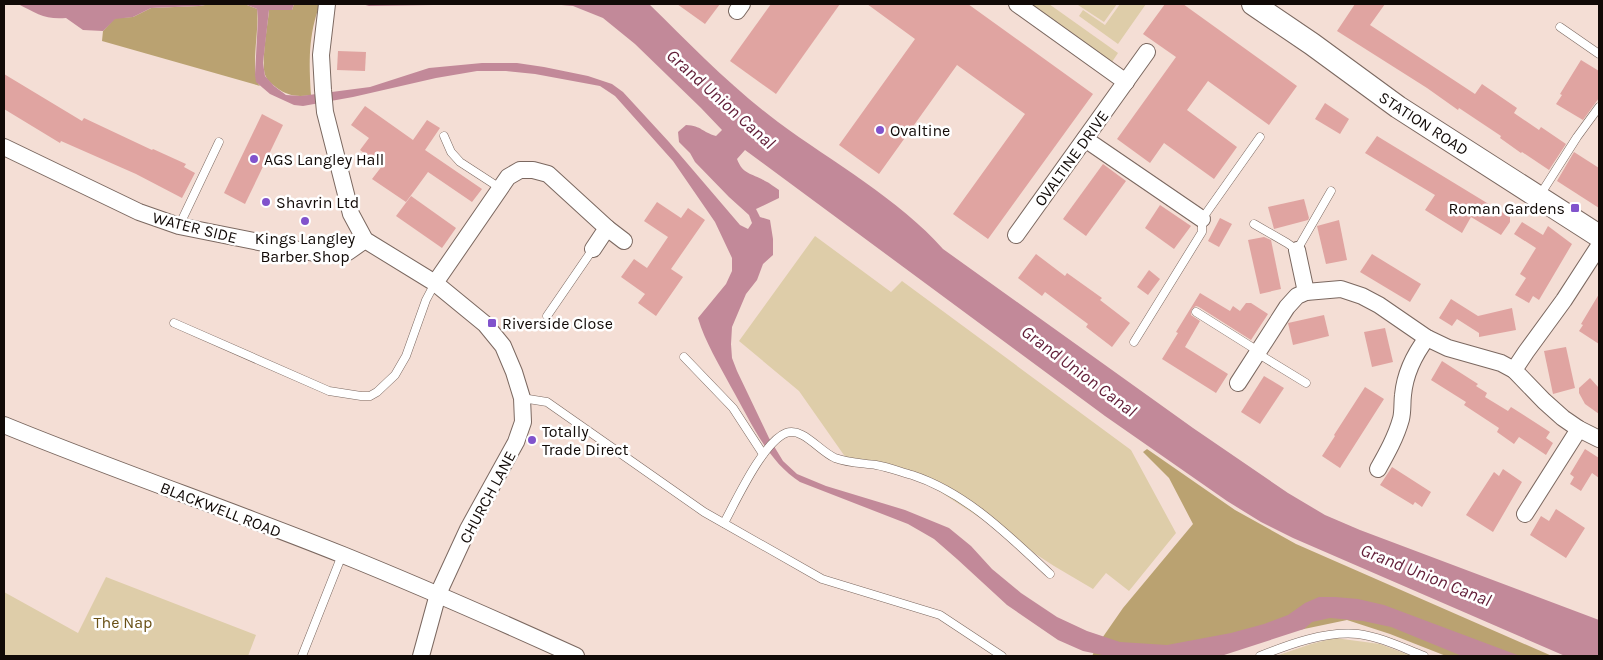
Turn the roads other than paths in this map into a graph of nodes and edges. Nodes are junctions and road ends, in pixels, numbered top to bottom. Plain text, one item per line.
1 (1017, 4) edge
2 (1253, 4) edge
3 (326, 8) edge
4 (1560, 27) dead end
5 (1147, 52) dead end
6 (1599, 54) edge
7 (1126, 82) junction
8 (1599, 107) edge
9 (444, 136) dead end
10 (1260, 137) dead end
11 (1085, 139) junction
12 (219, 142) dead end
13 (4, 146) edge
14 (500, 188) junction
15 (1331, 191) dead end
16 (1539, 197) junction
17 (1202, 219) junction
18 (1254, 224) dead end
19 (179, 226) junction
20 (607, 228) junction
21 (1016, 235) dead end
22 (1599, 236) edge
23 (365, 240) junction
24 (624, 241) dead end
25 (1599, 246) edge
26 (593, 249) joint
27 (1297, 250) junction
28 (435, 283) junction
29 (1306, 292) junction
30 (1196, 312) dead end
31 (547, 316) dead end
32 (174, 323) dead end
33 (1427, 338) junction
34 (1134, 342) dead end
35 (1257, 352) junction
36 (684, 357) dead end
37 (1514, 370) junction
38 (1238, 382) dead end
39 (1306, 383) dead end
40 (522, 398) junction
41 (4, 425) edge
42 (1579, 429) junction
43 (1599, 439) edge
44 (764, 452) junction
45 (1378, 469) dead end
46 (1525, 514) dead end
47 (724, 523) junction
48 (342, 555) junction
49 (1050, 574) dead end
50 (438, 594) junction
51 (302, 656) edge
52 (421, 656) edge
53 (576, 656) edge
54 (1002, 656) edge
55 (1260, 656) edge
56 (1424, 656) edge

1 - 7 street
2 - 16 street, STATION ROAD
3 - 23 street
4 - 6 lane
5 - 7 street, OVALTINE DRIVE
7 - 11 street, OVALTINE DRIVE
8 - 16 lane
9 - 14 lane
10 - 17 lane
11 - 17 street
11 - 21 street, OVALTINE DRIVE
12 - 19 lane
13 - 19 street, WATER SIDE
14 - 20 street
14 - 28 street
15 - 27 lane
16 - 22 street, STATION ROAD
17 - 34 lane
18 - 27 lane
19 - 23 street, WATER SIDE
20 - 24 street
20 - 26 street
23 - 28 street, CHURCH LANE
25 - 37 street
26 - 31 lane
27 - 29 street
28 - 32 lane
28 - 40 street, CHURCH LANE
29 - 33 street
29 - 35 street
30 - 35 lane
33 - 37 street
33 - 45 street
35 - 38 street
35 - 39 lane
36 - 44 lane
37 - 42 street
40 - 47 lane
40 - 50 street, CHURCH LANE
41 - 48 street, BLACKWELL ROAD
42 - 43 street
42 - 46 street
44 - 47 lane
44 - 49 lane
47 - 54 lane
48 - 50 street, BLACKWELL ROAD
48 - 51 lane
50 - 52 street, CHURCH LANE
50 - 53 street, BLACKWELL ROAD
55 - 56 lane

